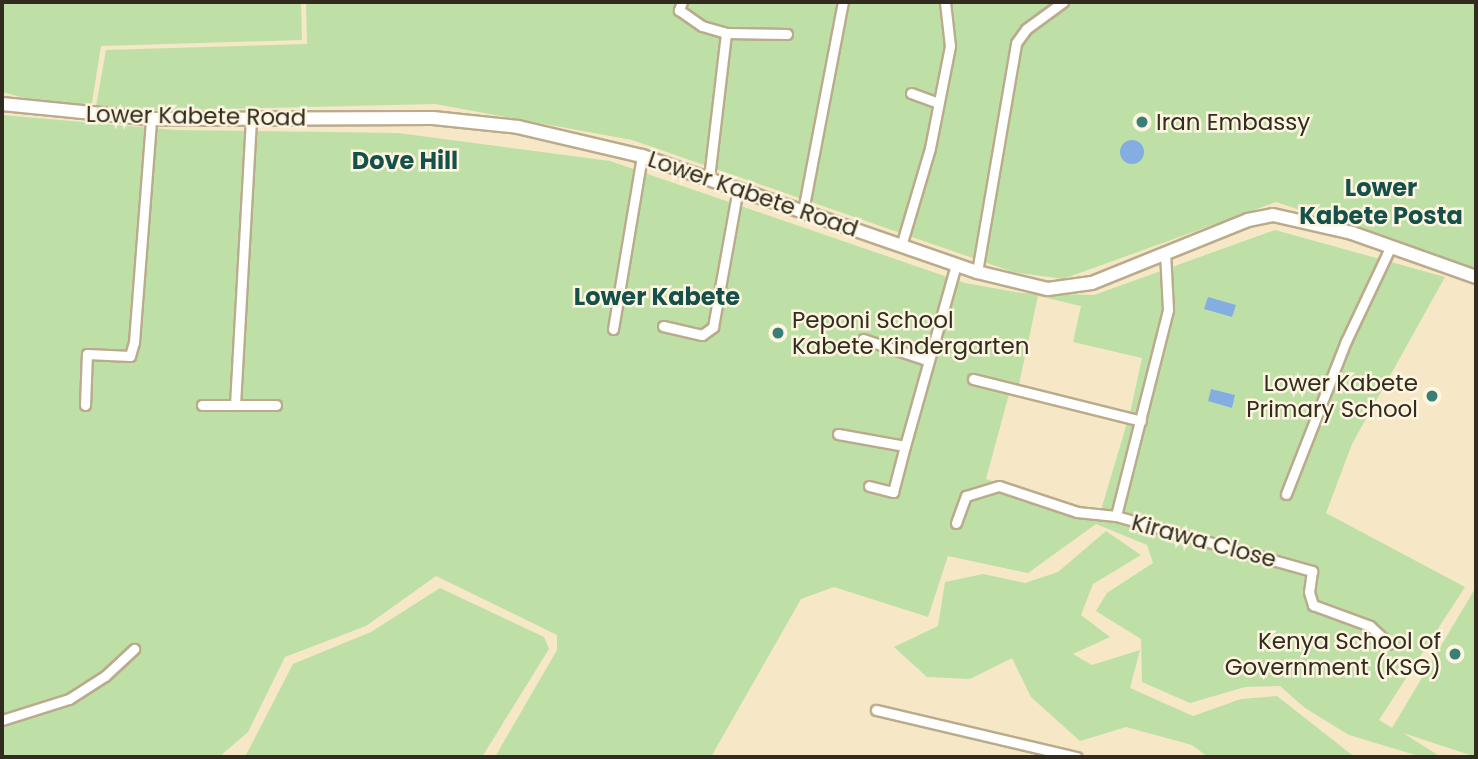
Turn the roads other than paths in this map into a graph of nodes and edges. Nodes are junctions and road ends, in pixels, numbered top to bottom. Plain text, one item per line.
1 (682, 2) edge
2 (843, 2) edge
3 (945, 2) edge
4 (1063, 2) edge
5 (726, 33) junction
6 (787, 34) dead end
7 (911, 93) dead end
8 (936, 102) junction
9 (2, 104) edge
10 (251, 118) junction
11 (151, 119) junction
12 (642, 156) junction
13 (709, 178) junction
14 (738, 188) junction
15 (803, 211) junction
16 (901, 246) junction
17 (1391, 246) junction
18 (1165, 251) junction
19 (956, 264) junction
20 (977, 272) junction
21 (1476, 277) edge
22 (663, 326) dead end
23 (613, 329) dead end
24 (863, 339) dead end
25 (927, 360) junction
26 (973, 379) dead end
27 (85, 405) dead end
28 (202, 405) dead end
29 (235, 405) junction
30 (276, 405) dead end
31 (1141, 421) junction
32 (838, 434) dead end
33 (905, 446) junction
34 (869, 486) dead end
35 (1286, 494) dead end
36 (1116, 516) junction
37 (956, 523) dead end
38 (1389, 644) dead end
39 (134, 649) dead end
40 (876, 710) dead end
41 (2, 720) edge
42 (1077, 757) edge

1 - 5 street
2 - 15 street
3 - 8 street
4 - 20 street
5 - 6 street
5 - 13 street
7 - 8 street
8 - 16 street
9 - 11 main road, Lower Kabete Road
10 - 11 main road, Lower Kabete Road
10 - 12 main road, Lower Kabete Road
10 - 29 street
11 - 27 street
12 - 13 main road, Lower Kabete Road
12 - 23 street
13 - 14 main road, Lower Kabete Road
14 - 15 main road, Lower Kabete Road
14 - 22 street
15 - 16 main road, Lower Kabete Road
16 - 19 main road, Lower Kabete Road
17 - 18 main road, Lower Kabete Road
17 - 21 main road, Lower Kabete Road
17 - 35 street
18 - 20 main road, Lower Kabete Road
18 - 31 street, Kirawa Close
19 - 20 main road, Lower Kabete Road
19 - 25 street
24 - 25 street
25 - 33 street
26 - 31 street
28 - 29 street
29 - 30 street
31 - 36 street, Kirawa Close
32 - 33 street
33 - 34 street
36 - 37 street
36 - 38 street, Kirawa Close
39 - 41 street
40 - 42 street

